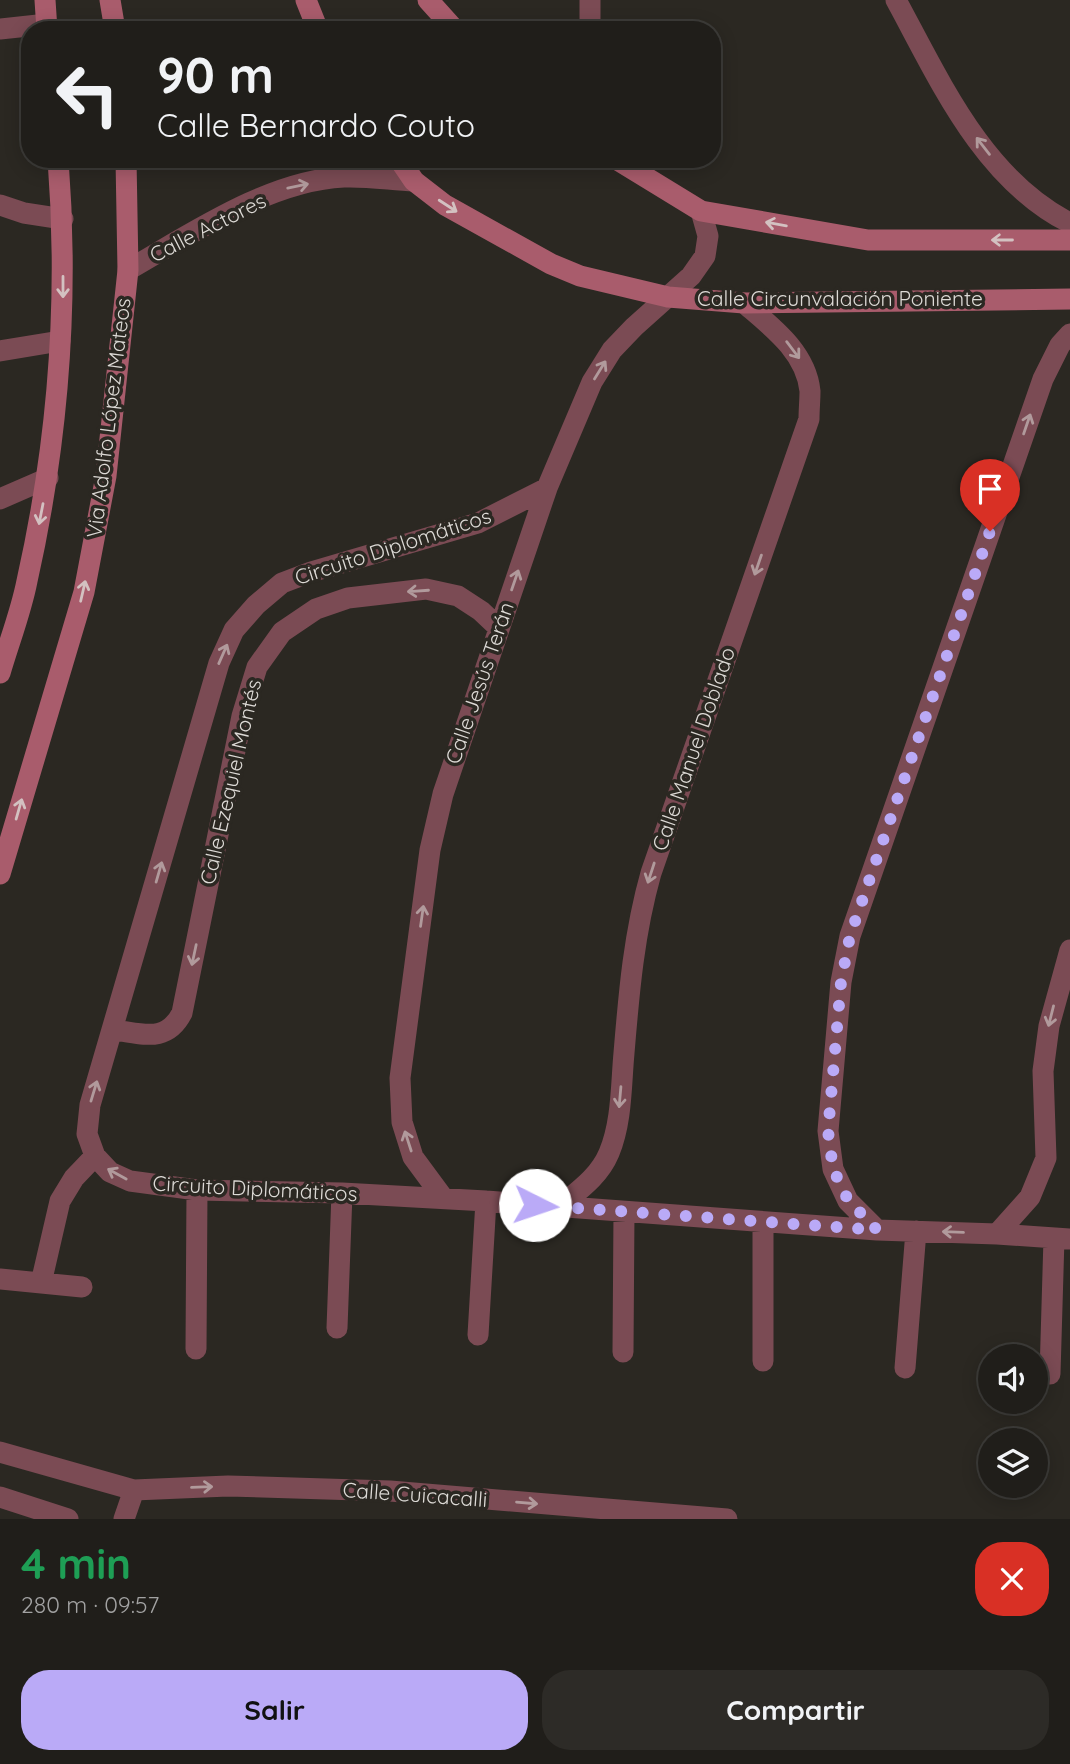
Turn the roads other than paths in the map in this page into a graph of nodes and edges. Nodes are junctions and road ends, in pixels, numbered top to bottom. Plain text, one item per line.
1 (45, 0) edge
2 (110, 0) edge
3 (306, 0) edge
4 (428, 0) edge
5 (590, 0) edge
6 (896, 0) edge
7 (47, 21) edge
8 (114, 21) edge
9 (314, 21) edge
10 (447, 21) edge
11 (592, 21) edge
12 (59, 168) edge
13 (125, 168) edge
14 (405, 168) edge
15 (631, 168) edge
16 (414, 181) junction
17 (0, 205) edge
18 (701, 211) junction
19 (63, 219) junction
20 (1070, 223) edge
21 (1070, 240) edge
22 (128, 270) junction
23 (668, 298) junction
24 (1070, 299) edge
25 (744, 303) junction
26 (1070, 334) edge
27 (60, 341) junction
28 (0, 351) edge
29 (48, 478) junction
30 (547, 488) junction
31 (0, 499) edge
32 (499, 628) junction
33 (0, 673) edge
34 (0, 874) edge
35 (1070, 950) edge
36 (113, 1030) junction
37 (95, 1156) junction
38 (197, 1190) junction
39 (342, 1193) junction
40 (444, 1199) junction
41 (486, 1201) junction
42 (559, 1207) junction
43 (624, 1212) junction
44 (763, 1222) junction
45 (877, 1230) junction
46 (916, 1231) junction
47 (997, 1234) junction
48 (1062, 1238) edge
49 (0, 1279) edge
50 (41, 1283) junction
51 (82, 1287) dead end
52 (337, 1328) dead end
53 (478, 1335) dead end
54 (196, 1349) dead end
55 (622, 1352) dead end
56 (763, 1361) dead end
57 (905, 1368) dead end
58 (1050, 1374) dead end
59 (0, 1451) edge
60 (134, 1490) junction
61 (0, 1497) edge
62 (68, 1519) edge
63 (124, 1519) edge
64 (727, 1519) edge

1 - 7 main road
2 - 8 main road
3 - 9 main road
4 - 10 main road
5 - 11 street
20 -> 6 street
12 - 19 main road
13 - 22 main road, Via Adolfo López Mateos
14 - 16 main road, Calle Circunvalación Poniente
15 - 18 main road
22 -> 16 street, Calle Actores
16 -> 23 main road, Calle Circunvalación Poniente
17 - 19 street
21 -> 18 main road
18 - 23 street, Calle Jesús Terán
19 -> 27 main road
34 -> 22 main road, Via Adolfo López Mateos
23 - 25 main road, Calle Circunvalación Poniente
30 -> 23 street, Calle Jesús Terán
24 - 25 main road, Calle Circunvalación Poniente
25 -> 42 street, Calle Manuel Doblado
45 -> 26 street
27 - 28 street
27 - 29 main road
29 - 31 street
29 -> 33 main road
32 -> 30 street, Calle Jesús Terán
36 -> 30 street, Circuito Diplomáticos
32 -> 36 street, Calle Ezequiel Montés
40 -> 32 street, Calle Jesús Terán
35 -> 47 street
37 -> 36 street, Circuito Diplomáticos
38 -> 37 street, Circuito Diplomáticos
37 - 50 street
38 - 39 street, Circuito Diplomáticos
38 - 54 street
39 - 40 street, Circuito Diplomáticos
39 - 52 street
40 - 41 street, Circuito Diplomáticos
41 - 42 street, Circuito Diplomáticos
41 - 53 street
42 - 43 street, Circuito Diplomáticos
43 - 44 street, Circuito Diplomáticos
43 - 55 street
44 - 45 street, Circuito Diplomáticos
44 - 56 street
45 - 46 street, Circuito Diplomáticos
47 -> 46 street, Circuito Diplomáticos
46 - 57 street
47 - 48 street, Circuito Diplomáticos
48 - 58 street
49 - 50 street
50 - 51 street
59 - 60 street, Calle Cuicacalli
60 - 63 street
60 -> 64 street, Calle Cuicacalli
61 - 62 street

